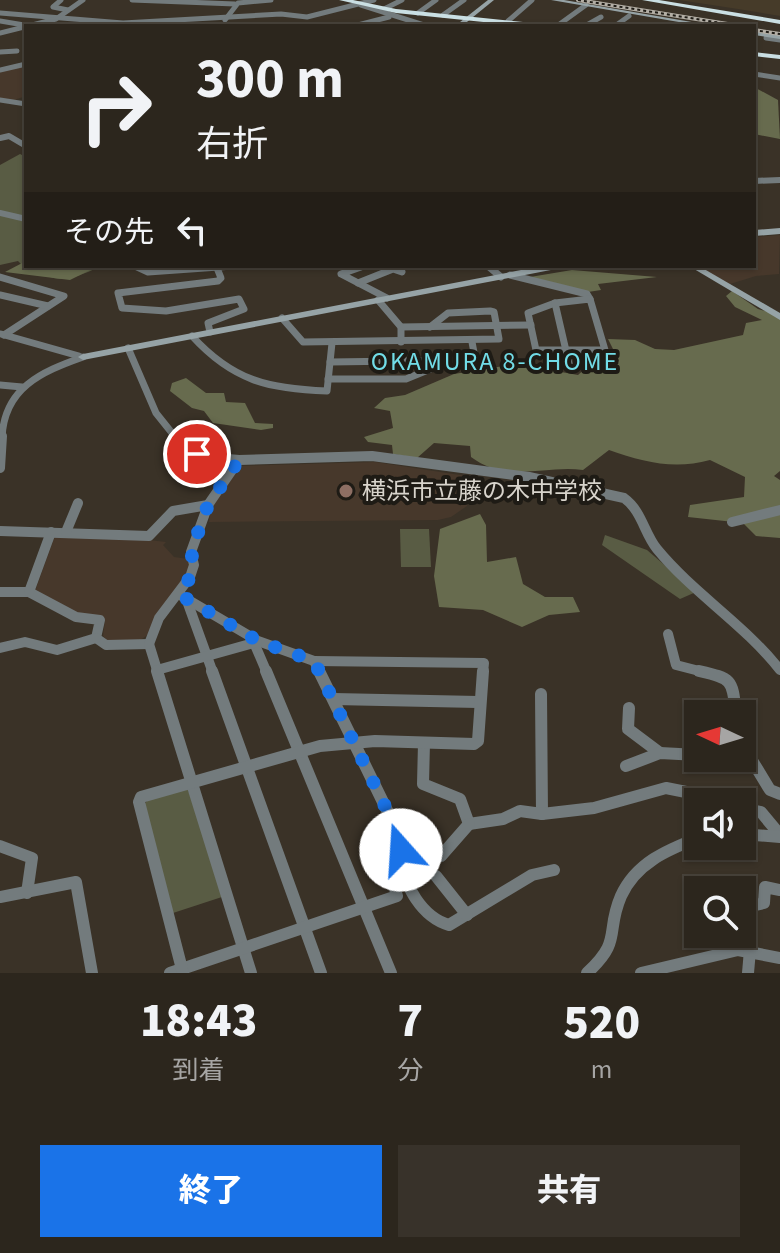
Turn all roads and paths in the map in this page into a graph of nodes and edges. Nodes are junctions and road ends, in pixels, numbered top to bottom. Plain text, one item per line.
1 (61, 0) edge
2 (83, 0) edge
3 (132, 0) edge
4 (192, 0) edge
5 (271, 0) edge
6 (343, 0) edge
7 (402, 0) edge
8 (436, 0) edge
9 (464, 0) edge
10 (491, 0) edge
11 (532, 0) edge
12 (554, 0) edge
13 (651, 0) edge
14 (666, 0) edge
15 (674, 0) edge
16 (238, 3) junction
17 (187, 4) junction
18 (361, 5) junction
19 (586, 5) junction
20 (381, 8) edge
21 (68, 10) junction
22 (0, 13) edge
23 (177, 13) junction
24 (418, 13) junction
25 (241, 15) dead end
26 (443, 16) junction
27 (629, 16) dead end
28 (601, 17) dead end
29 (196, 18) junction
30 (227, 18) junction
31 (468, 18) junction
32 (56, 19) junction
33 (780, 19) edge
34 (0, 21) edge
35 (406, 22) junction
36 (506, 23) edge
37 (29, 24) edge
38 (109, 24) edge
39 (125, 24) edge
40 (194, 24) edge
41 (357, 24) edge
42 (417, 24) edge
43 (431, 24) edge
44 (460, 24) edge
45 (559, 24) edge
46 (589, 24) edge
47 (618, 24) edge
48 (700, 24) edge
49 (24, 25) joint
50 (0, 33) edge
51 (756, 33) edge
52 (766, 38) dead end
53 (780, 39) edge
54 (17, 51) dead end
55 (0, 52) edge
56 (756, 53) edge
57 (780, 56) edge
58 (24, 64) edge
59 (0, 68) edge
60 (756, 74) edge
61 (780, 78) edge
62 (24, 98) edge
63 (0, 100) edge
64 (11, 102) junction
65 (24, 104) edge
66 (0, 138) edge
67 (24, 145) edge
68 (780, 180) edge
69 (756, 181) edge
70 (0, 213) edge
71 (24, 219) edge
72 (780, 224) edge
73 (756, 225) edge
74 (780, 231) edge
75 (756, 233) edge
76 (139, 268) edge
77 (172, 268) edge
78 (217, 268) edge
79 (358, 268) edge
80 (491, 268) edge
81 (546, 268) edge
82 (696, 268) edge
83 (402, 272) dead end
84 (505, 276) junction
85 (0, 277) edge
86 (358, 283) junction
87 (0, 295) edge
88 (383, 299) junction
89 (590, 299) junction
90 (555, 303) junction
91 (48, 306) junction
92 (780, 317) edge
93 (282, 318) junction
94 (531, 325) junction
95 (496, 326) junction
96 (401, 327) junction
97 (430, 327) junction
98 (210, 332) junction
99 (2, 335) edge
100 (192, 336) junction
101 (401, 342) junction
102 (472, 342) junction
103 (332, 343) junction
104 (128, 348) junction
105 (566, 351) junction
106 (83, 357) junction
107 (451, 360) junction
108 (330, 362) junction
109 (570, 368) dead end
110 (328, 379) junction
111 (0, 385) edge
112 (22, 387) junction
113 (1, 454) edge
114 (239, 460) junction
115 (0, 468) edge
116 (78, 503) dead end
117 (208, 505) junction
118 (780, 510) edge
119 (732, 522) dead end
120 (0, 531) edge
121 (51, 532) junction
122 (66, 532) junction
123 (0, 592) edge
124 (29, 592) junction
125 (184, 598) junction
126 (668, 634) dead end
127 (96, 638) junction
128 (256, 643) junction
129 (149, 644) junction
130 (0, 648) edge
131 (207, 657) junction
132 (314, 661) junction
133 (157, 670) junction
134 (780, 670) edge
135 (541, 694) dead end
136 (334, 699) junction
137 (734, 700) edge
138 (478, 702) junction
139 (629, 708) dead end
140 (353, 742) junction
141 (424, 743) junction
142 (300, 750) junction
143 (660, 753) junction
144 (684, 754) edge
145 (245, 766) junction
146 (626, 766) dead end
147 (756, 772) edge
148 (191, 782) junction
149 (684, 792) edge
150 (780, 794) edge
151 (756, 811) edge
152 (542, 814) junction
153 (469, 824) junction
154 (756, 835) edge
155 (780, 836) edge
156 (684, 843) edge
157 (0, 846) edge
158 (395, 855) junction
159 (441, 856) dead end
160 (554, 870) dead end
161 (436, 876) dead end
162 (780, 890) edge
163 (27, 893) junction
164 (0, 897) edge
165 (756, 905) edge
166 (364, 909) junction
167 (467, 915) junction
168 (305, 929) junction
169 (244, 949) junction
170 (750, 950) junction
171 (780, 958) edge
172 (696, 967) edge
173 (179, 972) edge
174 (92, 973) edge
175 (251, 973) edge
176 (321, 973) edge
177 (391, 973) edge
178 (587, 973) edge
179 (641, 973) edge
180 (748, 973) edge

1 - 21 street
2 - 21 street
3 - 17 street
4 - 17 street
5 - 16 street
6 - 18 highway
7 - 20 street
8 - 24 street
9 - 26 street
10 - 31 street
11 - 36 street
12 - 19 street
13 - 33 highway
14 - 33 highway
15 - 33 highway
16 - 17 street
16 - 30 street
17 - 23 street
18 - 20 highway
18 - 20 street
18 - 30 street
19 - 45 street
19 - 48 street
20 - 24 highway
20 - 35 street
20 - 41 street
21 - 32 street
22 - 32 street
23 - 29 street
23 - 39 street
24 - 26 highway
24 - 35 street
25 - 30 street
26 - 31 highway
26 - 43 street
27 - 47 street
28 - 46 street
29 - 30 street
29 - 40 street
31 - 36 highway
31 - 44 street
32 - 37 street
32 - 38 street
34 - 49 street
35 - 42 street
49 - 50 street
51 - 53 street
52 - 53 street
54 - 55 street
56 - 57 highway
58 - 59 street
60 - 61 street
62 - 64 street
63 - 64 street
64 - 65 street
66 - 67 street
68 - 69 street
70 - 71 street
72 - 73 street
74 - 75 street
76 - 77 street
77 - 78 street
78 - 98 street
79 - 86 street
80 - 84 street
81 - 84 street
82 - 92 street
83 - 86 street
84 - 88 street
84 - 89 street
85 - 91 street
86 - 88 street
87 - 91 street
88 - 93 street
88 - 96 street
89 - 90 street
89 - 105 street
90 - 94 street
90 - 105 street
91 - 99 street
93 - 98 street
93 - 103 street
94 - 95 street
94 - 105 street
95 - 97 street
95 - 97 street
95 - 102 street
96 - 97 street
96 - 101 street
98 - 100 street
99 - 106 street
100 - 104 street
100 - 110 street
101 - 102 street
101 - 103 street
102 - 107 street
103 - 108 street
104 - 106 street
104 - 114 street
105 - 109 street
106 - 112 street
107 - 108 street
107 - 110 street
108 - 110 street
111 - 112 street
112 - 113 street
113 - 115 street
114 - 117 street
114 - 134 street
116 - 122 street
117 - 122 street
117 - 125 street
118 - 119 street
120 - 121 street
121 - 122 street
121 - 124 street
123 - 124 street
124 - 127 street
125 - 128 street
125 - 129 street
125 - 131 street
126 - 137 street
127 - 129 street
127 - 130 street
128 - 131 street
128 - 132 street
128 - 142 street
129 - 133 street
131 - 133 street
131 - 145 street
132 - 136 street
132 - 138 street
133 - 148 street
135 - 152 street
136 - 138 street
136 - 140 street
138 - 141 street
139 - 143 street
140 - 141 street
140 - 142 street
140 - 158 street
141 - 153 street
142 - 145 street
142 - 166 street
143 - 144 street
143 - 146 street
145 - 148 street
145 - 168 street
147 - 150 street
148 - 169 street
148 - 173 street
149 - 152 street
151 - 155 street
152 - 153 street
153 - 159 street
154 - 155 street
156 - 178 street
157 - 163 street
158 - 166 street
158 - 167 street
160 - 167 street
161 - 167 street
162 - 165 street
163 - 164 street
163 - 174 street
166 - 168 street
166 - 177 street
168 - 169 street
168 - 176 street
169 - 173 street
169 - 175 street
170 - 171 street
170 - 172 street
170 - 180 street
172 - 179 street

